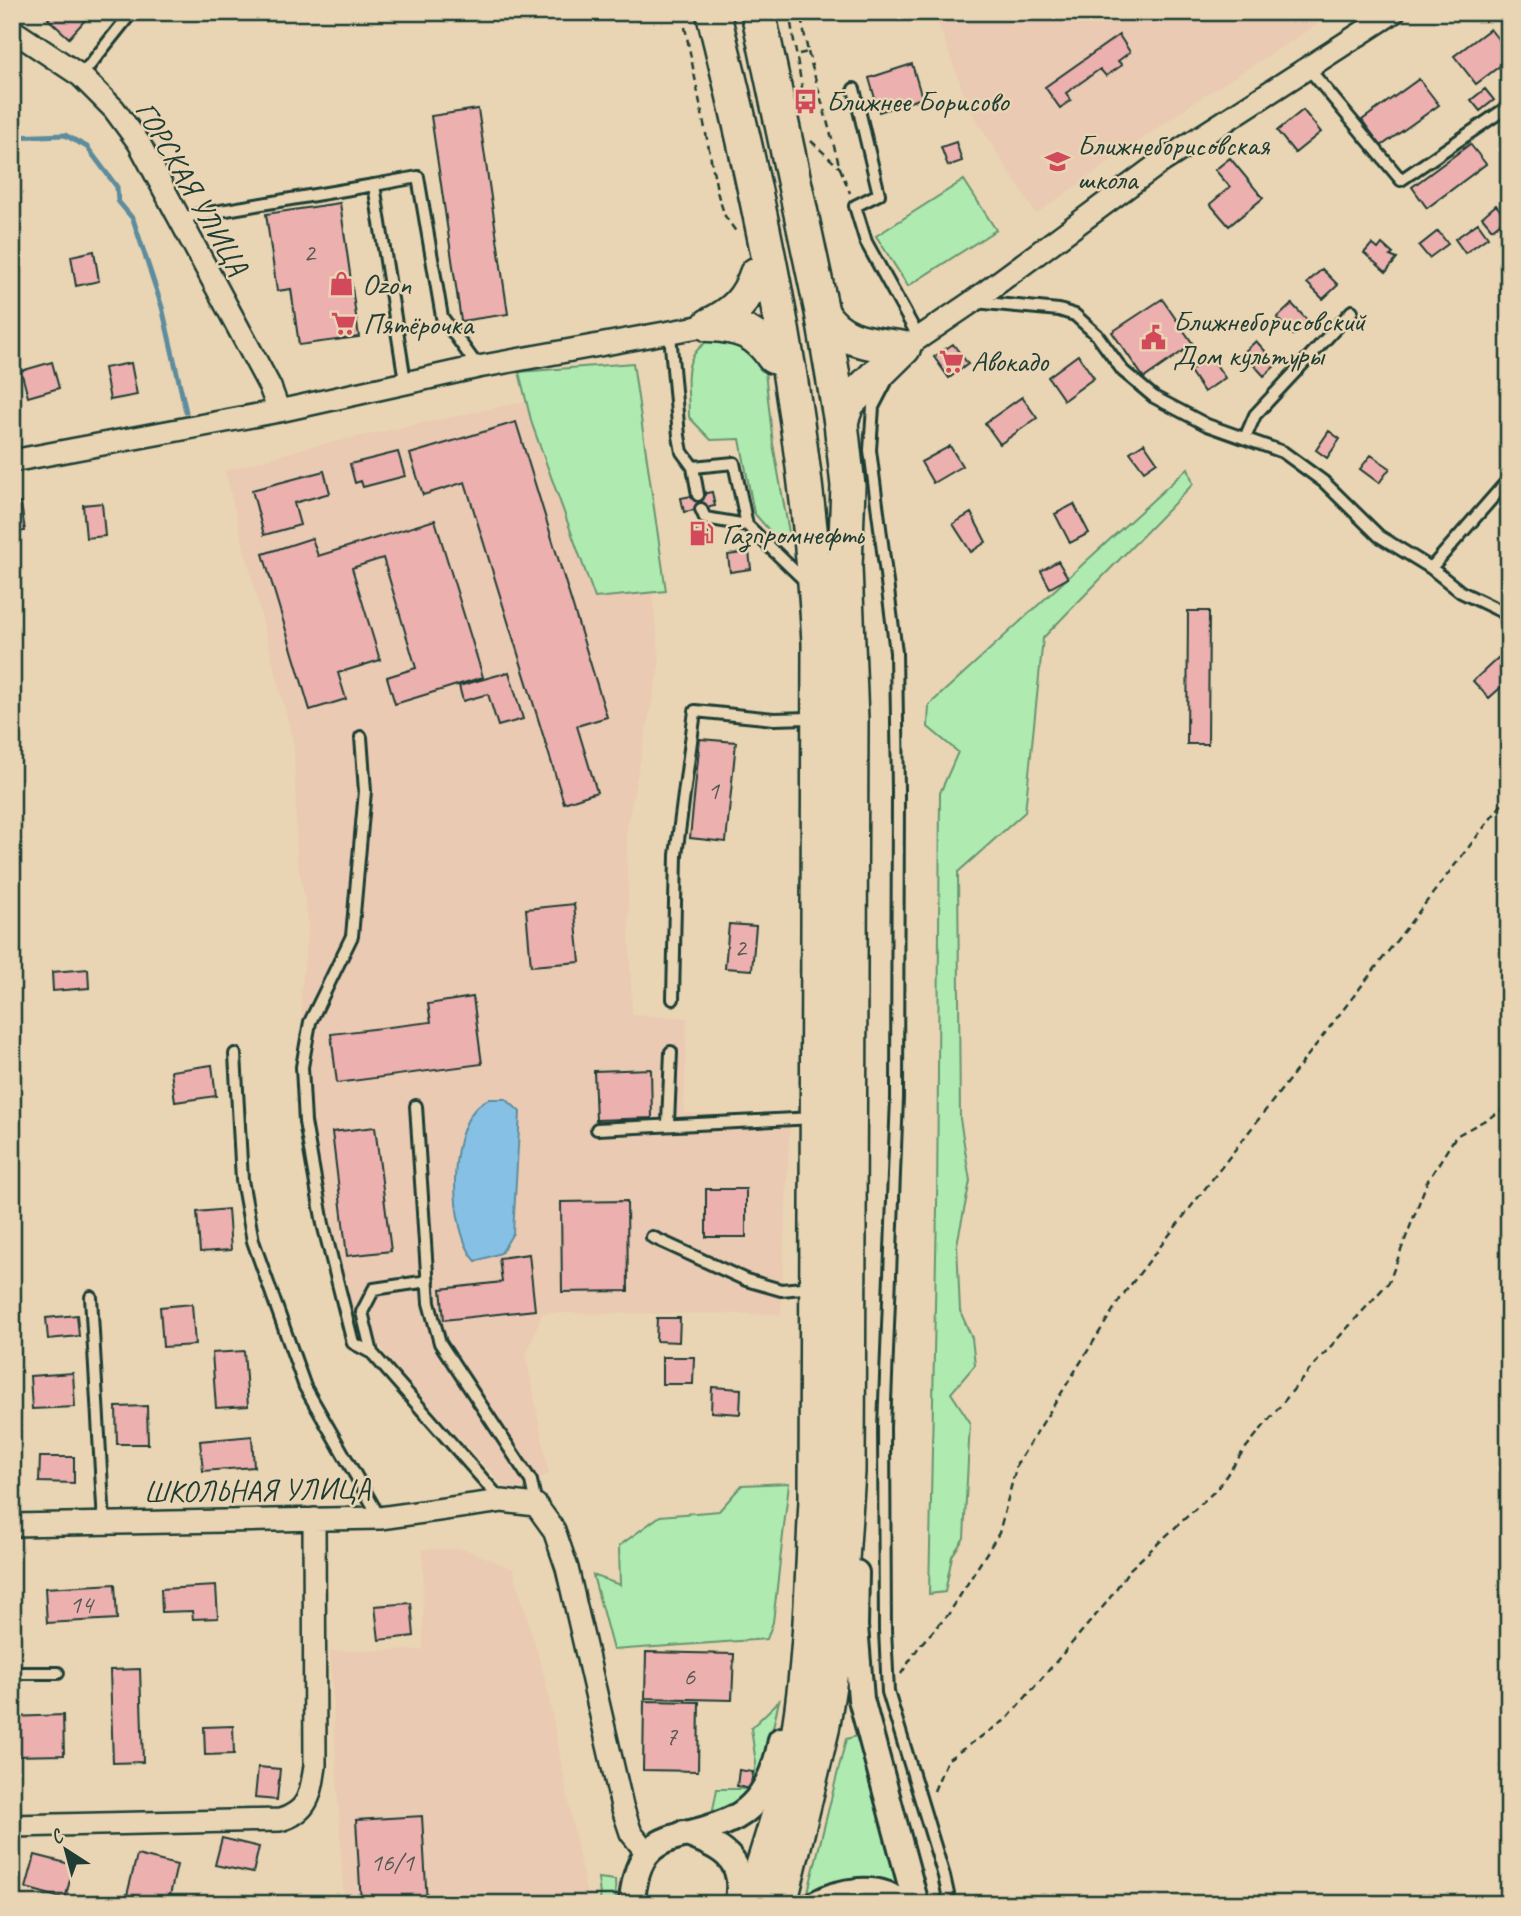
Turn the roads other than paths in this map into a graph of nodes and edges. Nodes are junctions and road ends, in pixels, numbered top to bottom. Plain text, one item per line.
1 (132, 12) edge
2 (745, 12) edge
3 (758, 12) edge
4 (1394, 12) edge
5 (701, 17) edge
6 (12, 30) edge
7 (1309, 69) junction
8 (81, 76) junction
9 (854, 89) dead end
10 (1509, 106) edge
11 (374, 185) junction
12 (179, 218) junction
13 (756, 274) junction
14 (972, 302) junction
15 (1352, 311) dead end
16 (822, 312) junction
17 (709, 325) junction
18 (670, 334) junction
19 (912, 343) junction
20 (773, 357) junction
21 (478, 367) junction
22 (405, 381) junction
23 (279, 411) junction
24 (841, 422) junction
25 (1245, 438) junction
26 (12, 461) edge
27 (693, 467) junction
28 (1509, 479) edge
29 (698, 495) dead end
30 (701, 509) dead end
31 (747, 525) junction
32 (845, 567) junction
33 (1431, 568) junction
34 (802, 578) junction
35 (1509, 615) edge
36 (809, 718) junction
37 (361, 737) dead end
38 (819, 835) junction
39 (673, 999) dead end
40 (671, 1052) dead end
41 (235, 1054) dead end
42 (416, 1106) dead end
43 (818, 1118) junction
44 (668, 1123) junction
45 (597, 1129) dead end
46 (652, 1237) dead end
47 (428, 1282) junction
48 (816, 1286) junction
49 (91, 1297) dead end
50 (372, 1353) junction
51 (848, 1472) junction
52 (816, 1500) junction
53 (502, 1502) junction
54 (536, 1505) junction
55 (380, 1518) junction
56 (314, 1519) junction
57 (104, 1523) junction
58 (12, 1525) edge
59 (12, 1673) edge
60 (58, 1673) dead end
61 (12, 1826) edge
62 (684, 1833) junction
63 (647, 1853) junction
64 (632, 1904) edge
65 (737, 1904) edge
66 (751, 1904) edge
67 (780, 1904) edge
68 (816, 1904) edge
69 (901, 1904) edge
70 (916, 1904) edge
71 (946, 1904) edge

1 - 8 lane
2 - 32 highway
3 - 16 highway
4 - 7 street
5 - 13 highway
5 - 38 highway
6 - 8 street, ГОРСКАЯ УЛИЦА
7 - 10 lane
7 - 14 street
8 - 12 street, ГОРСКАЯ УЛИЦА
9 - 19 lane
11 - 12 lane
11 - 21 lane
11 - 22 lane
12 - 23 street, ГОРСКАЯ УЛИЦА
13 - 17 main road
13 - 20 highway
14 - 19 street
14 - 25 lane
15 - 25 lane
16 - 19 main road
16 - 24 highway
17 - 18 street
17 - 20 main road
18 - 21 street
18 - 27 lane
19 - 24 main road
19 - 71 lane
20 - 34 highway
21 - 22 street
22 - 23 street
23 - 26 street
24 - 32 highway
25 - 33 lane
27 - 29 lane
27 - 31 lane
28 - 33 lane
30 - 31 lane
31 - 34 lane
32 - 51 highway
33 - 35 lane
34 - 36 highway
36 - 38 highway
36 - 39 lane
37 - 50 lane
38 - 43 highway
40 - 44 lane
41 - 55 lane
42 - 47 lane
43 - 44 lane
43 - 48 highway
44 - 45 lane
46 - 48 lane
47 - 50 lane
47 - 54 lane
48 - 52 highway
49 - 57 lane
50 - 53 lane
51 - 67 highway
51 - 70 street
52 - 62 street
52 - 66 highway
53 - 54 street, ШКОЛЬНАЯ УЛИЦА
53 - 55 street, ШКОЛЬНАЯ УЛИЦА
54 - 63 street
55 - 56 street, ШКОЛЬНАЯ УЛИЦА
56 - 57 street, ШКОЛЬНАЯ УЛИЦА
56 - 61 street
57 - 58 street, ШКОЛЬНАЯ УЛИЦА
59 - 60 lane
62 - 63 street
62 - 65 street
63 - 64 street
68 - 69 street

